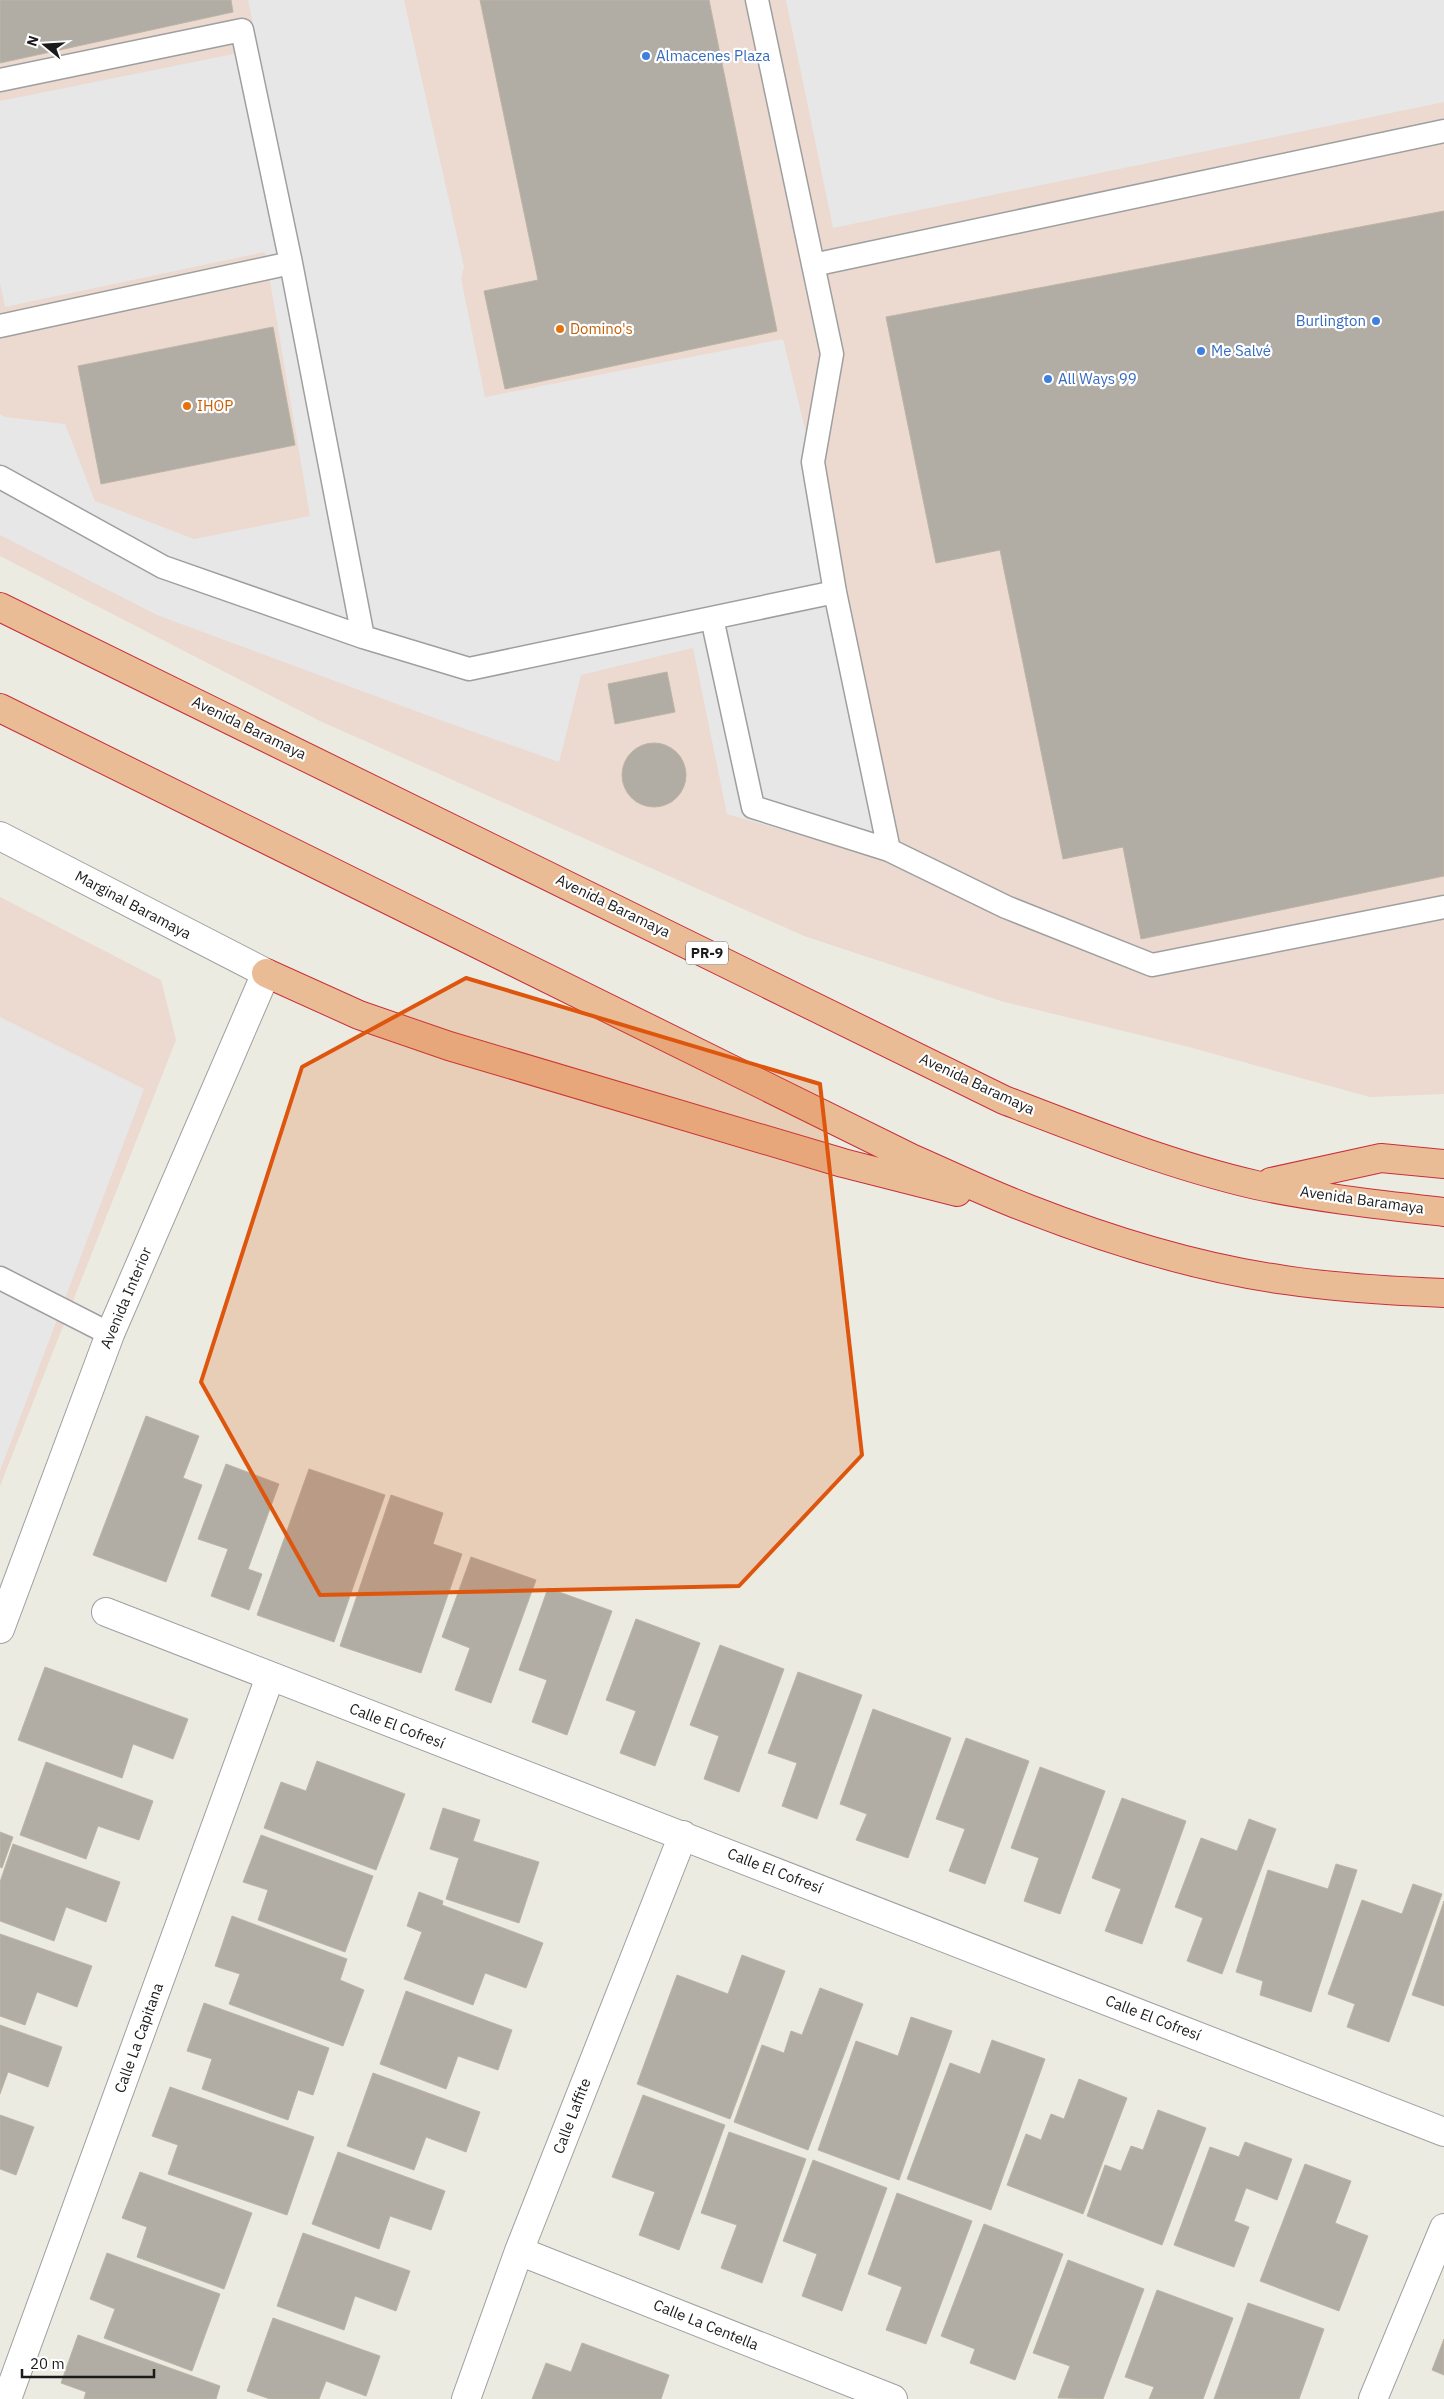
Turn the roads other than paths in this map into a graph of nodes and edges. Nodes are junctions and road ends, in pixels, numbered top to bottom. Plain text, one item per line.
1 (757, 0) edge
2 (0, 80) edge
3 (1444, 132) edge
4 (291, 263) junction
5 (813, 265) junction
6 (0, 326) edge
7 (0, 477) edge
8 (835, 592) junction
9 (0, 606) edge
10 (712, 618) junction
11 (363, 637) junction
12 (0, 708) edge
13 (0, 836) edge
14 (889, 850) junction
15 (1444, 907) edge
16 (266, 973) junction
17 (1444, 1164) edge
18 (1257, 1185) junction
19 (1030, 1210) junction
20 (1444, 1212) edge
21 (0, 1278) edge
22 (1369, 1290) junction
23 (1444, 1293) edge
24 (1444, 1310) edge
25 (110, 1334) junction
26 (106, 1612) dead end
27 (0, 1629) edge
28 (270, 1677) junction
29 (683, 1835) junction
30 (1444, 2132) edge
31 (1444, 2228) edge
32 (520, 2251) junction
33 (7, 2399) edge
34 (466, 2399) edge
35 (893, 2399) edge
36 (1373, 2399) edge

1 - 5 lane
2 - 4 lane
3 - 5 lane
4 - 6 lane
4 - 11 lane
5 - 8 lane
7 - 11 lane
8 - 10 lane
8 - 14 lane
9 - 18 highway, Avenida Baramaya / PR-9
10 - 11 lane
10 - 14 lane
12 - 19 highway
13 - 16 street, Marginal Baramaya
14 - 15 lane
16 - 19 highway
16 - 25 street, Avenida Interior
17 - 18 highway
18 - 20 highway, Avenida Baramaya / PR-9
19 - 22 highway
21 - 25 lane
22 - 23 highway
22 - 24 highway
25 - 27 street, Avenida Interior
26 - 28 street, Calle El Cofresí
28 - 29 street, Calle El Cofresí
28 - 33 street, Calle La Capitana
29 - 30 street, Calle El Cofresí
29 - 32 street, Calle Laffite
31 - 36 street
32 - 34 street, Calle Laffite
32 - 35 street, Calle La Centella

